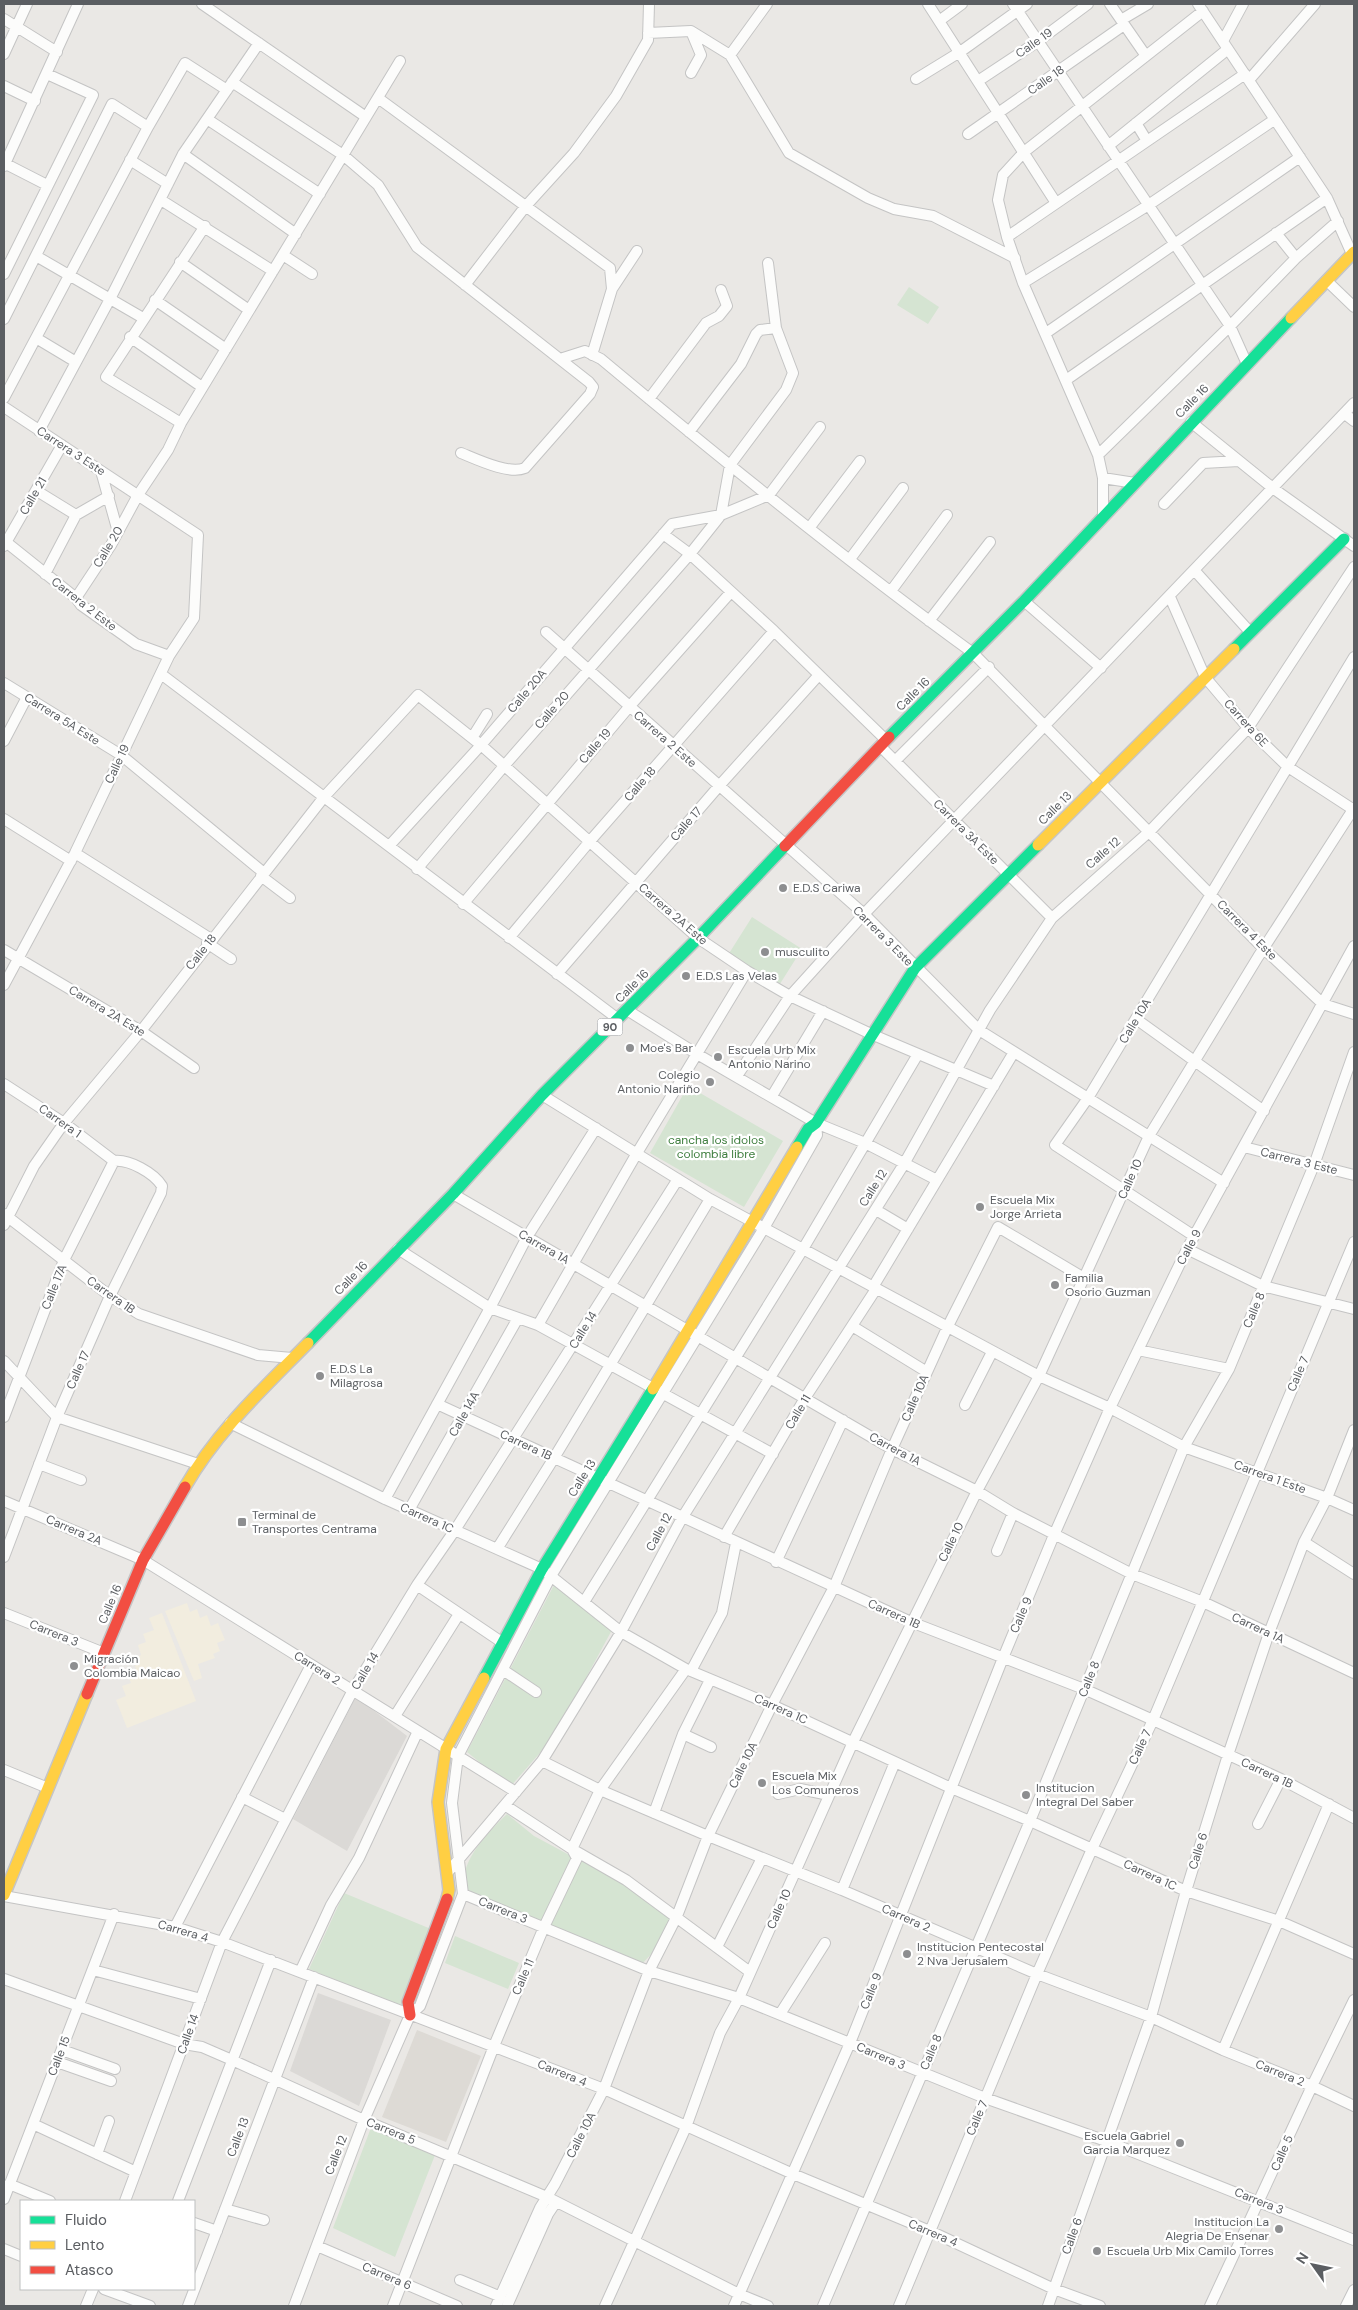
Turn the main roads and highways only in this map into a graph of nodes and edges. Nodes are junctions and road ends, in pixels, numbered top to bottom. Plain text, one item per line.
1 (1353, 253) edge
2 (1344, 538) road end
3 (448, 1872) joint
4 (4, 1896) edge
5 (410, 2015) road end

1 - 4 main road, Calle 16 / 90
2 - 3 main road, Calle 13
3 - 5 main road, Calle 12

